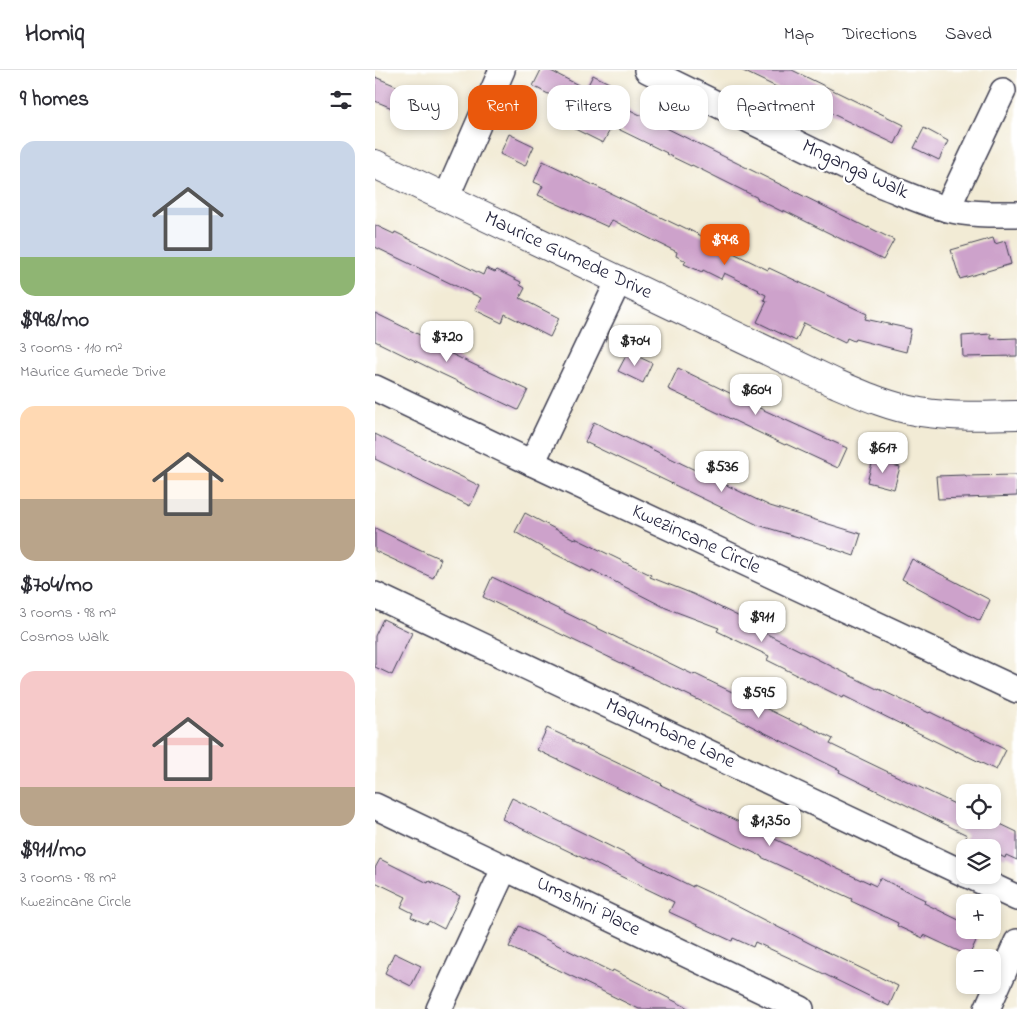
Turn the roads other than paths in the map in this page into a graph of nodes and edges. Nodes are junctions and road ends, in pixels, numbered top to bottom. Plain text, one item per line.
1 (502, 70) edge
2 (647, 70) edge
3 (1003, 91) dead end
4 (375, 164) edge
5 (446, 198) junction
6 (947, 209) junction
7 (1017, 214) edge
8 (619, 280) junction
9 (375, 388) edge
10 (1017, 415) edge
11 (532, 463) junction
12 (375, 595) edge
13 (1017, 690) edge
14 (375, 806) edge
15 (505, 867) junction
16 (956, 869) edge
17 (987, 884) edge
18 (1017, 898) edge
19 (1017, 942) edge
20 (439, 1009) edge
21 (801, 1009) edge
22 (987, 1009) edge

1 - 5 street
2 - 6 street, Mnganga Walk
3 - 6 street
4 - 5 street, Maurice Gumede Drive
5 - 8 street, Maurice Gumede Drive
6 - 7 street, Mnganga Walk
8 - 10 street, Maurice Gumede Drive
8 - 11 street
9 - 11 street, Kwezincane Circle
11 - 13 street, Kwezincane Circle
12 - 16 street, Maqumbane Lane
14 - 15 street, Umshini Place
15 - 20 street
15 - 21 street, Umshini Place
17 - 18 street, Maqumbane Lane
19 - 22 street

